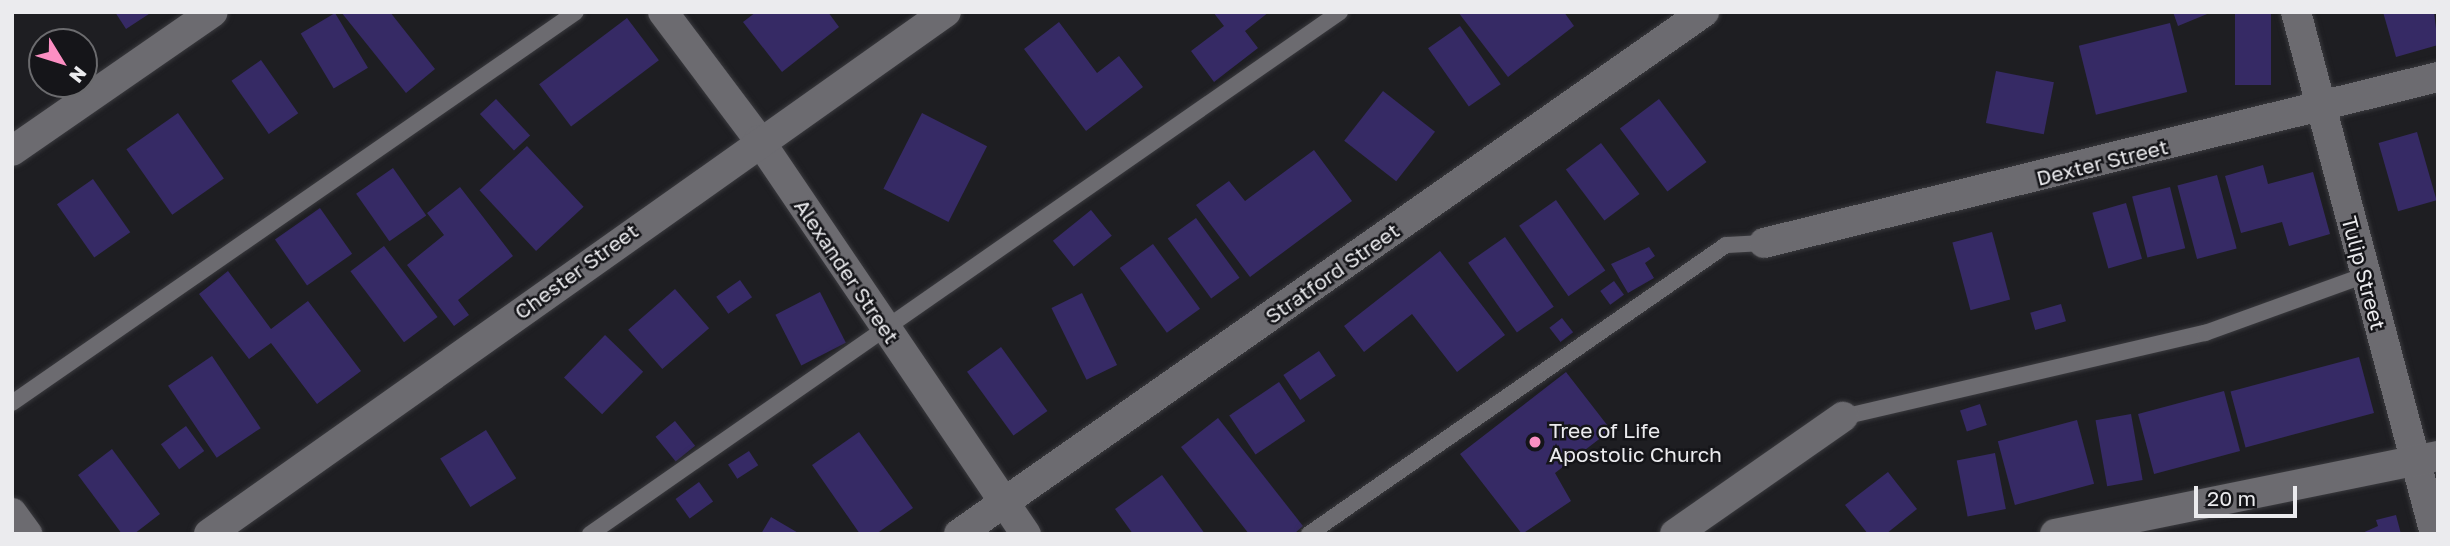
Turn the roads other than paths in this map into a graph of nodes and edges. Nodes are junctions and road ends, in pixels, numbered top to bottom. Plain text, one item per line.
1 (213, 12) edge
2 (576, 12) edge
3 (663, 12) edge
4 (946, 12) edge
5 (1340, 12) edge
6 (1704, 12) edge
7 (2296, 12) edge
8 (2438, 77) edge
9 (2320, 109) junction
10 (759, 140) junction
11 (12, 151) edge
12 (1764, 243) joint
13 (2365, 275) junction
14 (886, 327) junction
15 (12, 403) edge
16 (1843, 417) joint
17 (2427, 459) edge
18 (1004, 503) junction
19 (12, 513) edge
20 (27, 534) edge
21 (208, 534) edge
22 (590, 534) edge
23 (959, 534) edge
24 (1026, 534) edge
25 (1310, 534) edge
26 (1675, 534) edge
27 (2055, 534) edge
28 (2435, 534) edge

1 - 11 street
2 - 15 lane
3 - 10 street, Alexander Street
4 - 10 street, Chester Street
5 - 14 lane
6 - 18 street, Stratford Street
7 - 9 street, Tulip Street
8 - 9 street, Dexter Street
9 - 12 street, Dexter Street
9 - 13 street, Tulip Street
10 - 14 street, Alexander Street
10 - 21 street, Chester Street
12 - 25 lane
13 - 16 lane
13 - 17 street, Tulip Street
14 - 18 street, Alexander Street
14 - 22 lane
16 - 26 street
17 - 27 street
17 - 28 street, Tulip Street
18 - 23 street, Stratford Street
18 - 24 street, Alexander Street
19 - 20 street

